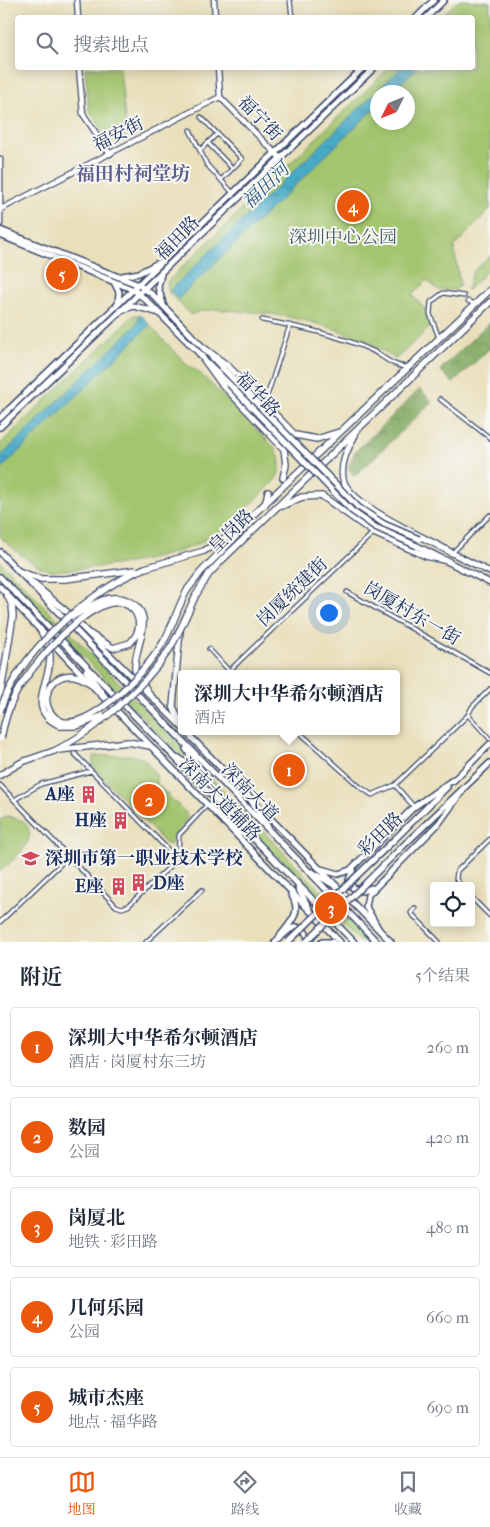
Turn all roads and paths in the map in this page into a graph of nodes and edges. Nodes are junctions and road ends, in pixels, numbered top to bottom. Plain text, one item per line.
1 (77, 0) edge
2 (214, 0) edge
3 (290, 0) edge
4 (434, 0) edge
5 (444, 0) edge
6 (78, 15) edge
7 (215, 15) edge
8 (292, 15) edge
9 (419, 15) edge
10 (429, 15) edge
11 (79, 70) edge
12 (218, 70) edge
13 (361, 70) edge
14 (372, 70) edge
15 (220, 97) junction
16 (201, 117) dead end
17 (190, 130) dead end
18 (217, 134) junction
19 (208, 142) junction
20 (200, 150) junction
21 (275, 153) junction
22 (110, 154) junction
23 (280, 158) junction
24 (0, 159) edge
25 (232, 168) junction
26 (220, 180) junction
27 (233, 193) junction
28 (1, 209) junction
29 (0, 224) edge
30 (0, 230) edge
31 (0, 235) edge
32 (167, 258) junction
33 (161, 273) junction
34 (117, 276) junction
35 (111, 280) junction
36 (141, 287) junction
37 (490, 290) edge
38 (136, 291) junction
39 (464, 296) dead end
40 (490, 302) edge
41 (116, 306) junction
42 (164, 307) junction
43 (117, 313) junction
44 (162, 316) junction
45 (262, 320) dead end
46 (290, 325) junction
47 (440, 339) junction
48 (204, 348) junction
49 (199, 353) junction
50 (413, 365) junction
51 (230, 380) junction
52 (440, 399) dead end
53 (261, 401) junction
54 (0, 418) edge
55 (0, 427) edge
56 (345, 428) junction
57 (290, 431) junction
58 (357, 431) junction
59 (490, 438) edge
60 (276, 441) junction
61 (283, 478) dead end
62 (350, 491) junction
63 (268, 492) dead end
64 (337, 505) junction
65 (265, 506) junction
66 (274, 511) junction
67 (490, 515) edge
68 (245, 524) junction
69 (374, 533) junction
70 (452, 553) junction
71 (1, 554) edge
72 (448, 561) junction
73 (145, 568) junction
74 (18, 570) junction
75 (490, 572) edge
76 (0, 577) edge
77 (490, 583) edge
78 (0, 587) edge
79 (346, 592) dead end
80 (6, 593) junction
81 (123, 601) junction
82 (69, 618) junction
83 (40, 630) junction
84 (180, 631) junction
85 (90, 634) junction
86 (209, 649) dead end
87 (74, 654) junction
88 (228, 670) edge
89 (232, 670) edge
90 (490, 673) edge
91 (88, 682) junction
92 (490, 689) edge
93 (149, 694) junction
94 (0, 697) edge
95 (0, 711) edge
96 (113, 711) junction
97 (468, 715) junction
98 (178, 719) edge
99 (178, 723) edge
100 (62, 724) junction
101 (189, 735) edge
102 (304, 735) edge
103 (490, 739) edge
104 (0, 740) edge
105 (182, 741) junction
106 (490, 744) edge
107 (150, 746) junction
108 (54, 750) junction
109 (170, 752) junction
110 (74, 753) dead end
111 (490, 764) edge
112 (91, 771) junction
113 (0, 776) edge
114 (454, 779) junction
115 (0, 785) edge
116 (395, 786) junction
117 (462, 790) junction
118 (248, 796) junction
119 (14, 800) junction
120 (207, 805) junction
121 (414, 807) junction
122 (224, 822) junction
123 (272, 834) junction
124 (490, 839) edge
125 (257, 842) junction
126 (68, 856) junction
127 (178, 859) junction
128 (357, 864) junction
129 (302, 865) junction
130 (321, 869) junction
131 (294, 881) junction
132 (458, 882) edge
133 (284, 884) junction
134 (374, 887) junction
135 (339, 888) junction
136 (202, 890) dead end
137 (475, 901) edge
138 (415, 908) dead end
139 (310, 910) junction
140 (490, 916) edge
141 (0, 922) edge
142 (378, 928) junction
143 (146, 942) edge
144 (274, 942) edge
145 (288, 942) edge
146 (306, 942) edge
147 (311, 942) edge
148 (322, 942) edge
149 (333, 942) edge
150 (340, 942) edge
151 (354, 942) edge
152 (377, 942) edge
153 (391, 942) edge
154 (439, 942) edge

1 - 6 street
2 - 7 street
3 - 8 street
4 - 9 main road
5 - 10 main road
11 - 22 street
12 - 15 street, 福宁街
13 - 21 main road, 福田路
14 - 23 main road, 福田路
15 - 21 street, 福宁街
15 - 22 street, 福安街
16 - 18 street
17 - 20 street
18 - 19 street
18 - 25 street
19 - 20 street
19 - 25 street
20 - 26 street
21 - 23 street, 福宁街
21 - 27 main road, 福田路
22 - 28 street, 福安街
23 - 33 main road, 福田路
24 - 28 street
25 - 26 street
26 - 27 street
27 - 32 main road, 福田路
28 - 29 street
30 - 34 main road, 福华路
31 - 35 main road, 福华路
32 - 34 main road
32 - 36 main road, 福田路
33 - 36 main road, 福田路
33 - 42 main road
34 - 36 main road, 福华路
35 - 38 main road, 福华路
35 - 41 main road
36 - 38 main road, 福田路
36 - 42 main road, 福华路
37 - 47 highway, 皇岗路
38 - 41 main road, 福田路
38 - 43 main road, 福田路
38 - 44 main road, 福华路
39 - 47 street
40 - 58 highway, 皇岗路
41 - 54 main road, 福田路
42 - 48 main road, 福华路
43 - 44 main road
43 - 55 main road, 福田路
44 - 49 main road, 福华路
45 - 46 street
46 - 50 street
46 - 53 street
47 - 50 highway, 皇岗路
48 - 51 main road, 福华路
48 - 53 highway
49 - 51 main road, 福华路
49 - 60 highway
50 - 56 highway, 皇岗路
51 - 70 main road, 福华路, bridge
51 - 72 main road, 福华路, bridge
52 - 59 street
53 - 57 highway
56 - 57 highway
56 - 65 highway, 皇岗路
57 - 60 highway
58 - 62 highway
58 - 66 highway, 皇岗路
60 - 61 highway
62 - 64 highway
62 - 70 highway
63 - 65 highway
64 - 66 highway
64 - 69 highway
65 - 68 highway, 皇岗路
66 - 84 highway, 皇岗路, bridge
67 - 70 street
68 - 73 highway, 皇岗路
68 - 100 highway, bridge
69 - 72 highway
69 - 89 street, 岗厦统建街
70 - 75 main road, 福华路
71 - 74 main road, 深南大道
72 - 77 main road, 福华路
73 - 74 highway, bridge
73 - 82 highway, 皇岗路, bridge
74 - 85 main road
74 - 105 main road, 深南大道
76 - 87 main road, 深南大道
78 - 80 main road, 深南大道辅路
79 - 90 street, 岗厦村东一街
80 - 83 main road, 深南大道辅路
80 - 94 highway
81 - 82 highway, bridge
81 - 85 highway
81 - 93 highway
81 - 104 highway, bridge
82 - 95 highway, 皇岗路, bridge
83 - 91 main road, 深南大道辅路
83 - 100 highway
84 - 96 highway, 皇岗路, bridge
84 - 98 highway
85 - 93 main road
86 - 88 street
87 - 96 main road
87 - 109 main road, 深南大道
91 - 96 main road, 深南大道辅路
91 - 100 highway
92 - 97 street
93 - 99 main road
96 - 100 highway, bridge
96 - 107 main road, 深南大道辅路
96 - 108 highway, 皇岗路, bridge
97 - 103 street
97 - 116 street
101 - 118 main road, 深南大道辅路
102 - 116 street
105 - 109 main road
105 - 123 main road, 深南大道
106 - 114 main road, 彩田路
107 - 108 highway, bridge
107 - 120 main road, 深南大道辅路
108 - 113 highway, 皇岗路
109 - 125 main road, 深南大道
110 - 112 street
111 - 117 main road, 彩田路
112 - 119 street
112 - 127 street
114 - 121 main road
114 - 145 main road, 彩田路, bridge
115 - 119 street
116 - 121 street
117 - 134 main road
117 - 146 main road, 彩田路, bridge
118 - 123 main road
118 - 130 main road, 深南大道辅路
119 - 126 street
120 - 122 main road, 深南大道辅路
120 - 127 street
121 - 128 main road
122 - 125 main road
122 - 133 main road, 深南大道辅路
123 - 129 main road, 深南大道
124 - 132 street
125 - 131 main road, 深南大道
126 - 127 street
126 - 141 street
128 - 130 main road
128 - 134 main road
129 - 135 main road
129 - 152 main road, 深南大道
130 - 135 main road, 深南大道辅路
131 - 139 main road
131 - 151 main road, 深南大道
133 - 139 main road, 深南大道辅路
133 - 144 main road
134 - 142 main road
135 - 142 main road, 深南大道辅路
136 - 143 street
137 - 140 street
138 - 154 street
139 - 150 main road, 深南大道辅路
142 - 153 main road, 深南大道辅路
144 - 147 main road
148 - 149 main road

